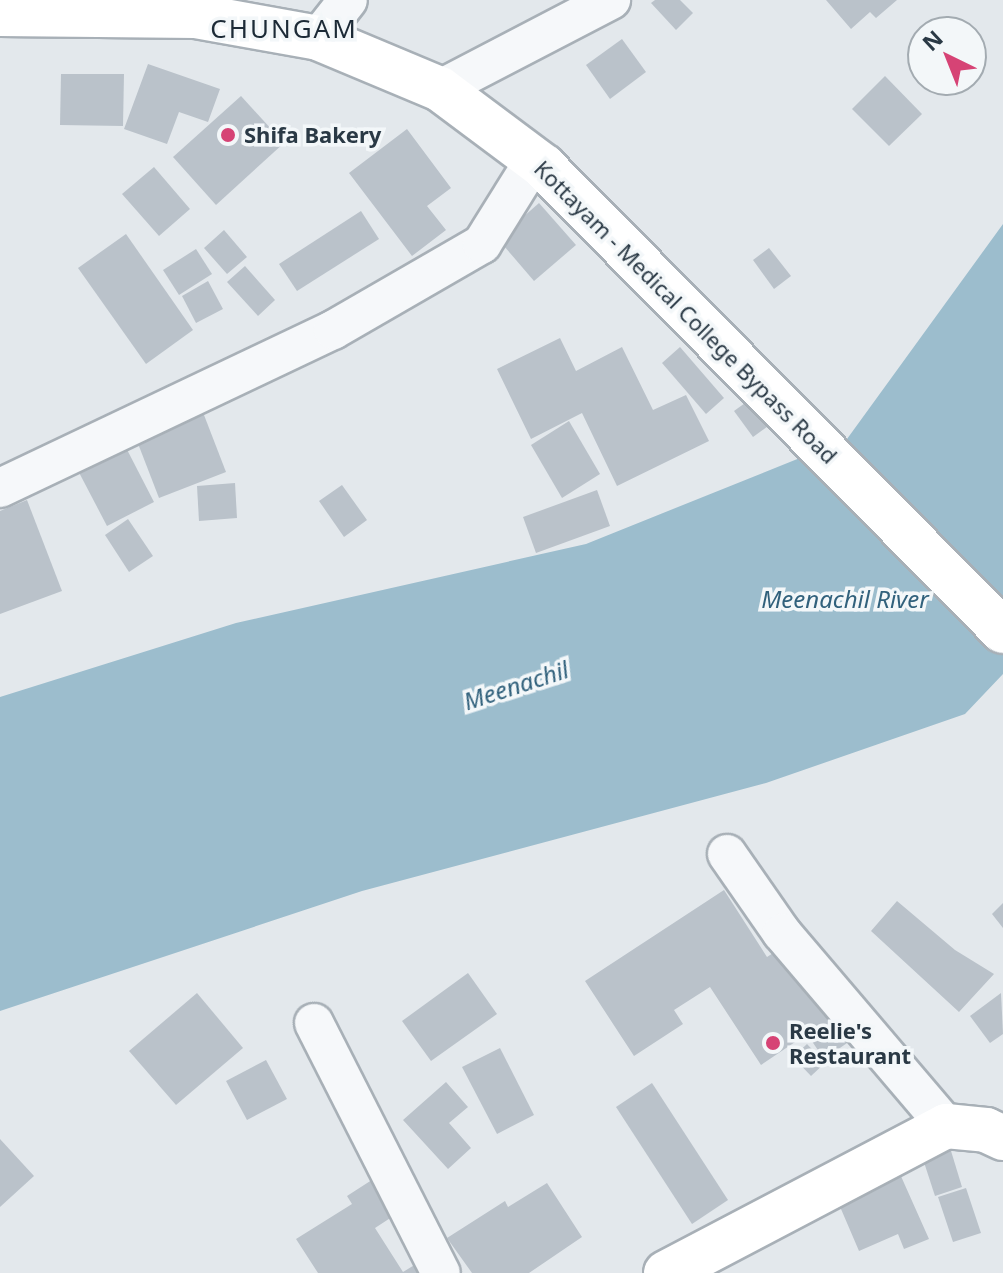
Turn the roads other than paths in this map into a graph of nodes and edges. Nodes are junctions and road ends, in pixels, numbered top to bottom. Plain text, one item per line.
1 (348, 0) edge
2 (611, 0) edge
3 (0, 14) edge
4 (318, 38) junction
5 (440, 89) junction
6 (539, 162) junction
7 (0, 488) edge
8 (1003, 631) edge
9 (727, 854) dead end
10 (314, 1023) dead end
11 (946, 1126) junction
12 (1003, 1138) edge
13 (441, 1273) edge
14 (666, 1273) edge

1 - 4 street
2 - 5 street
3 - 4 main road, Kottayam - Medical College Bypass Road
4 - 5 main road, Kottayam - Medical College Bypass Road
5 - 6 main road, Kottayam - Medical College Bypass Road
6 - 7 street
6 - 8 main road, Kottayam - Medical College Bypass Road
9 - 11 street
10 - 13 street
11 - 12 main road
11 - 14 main road

